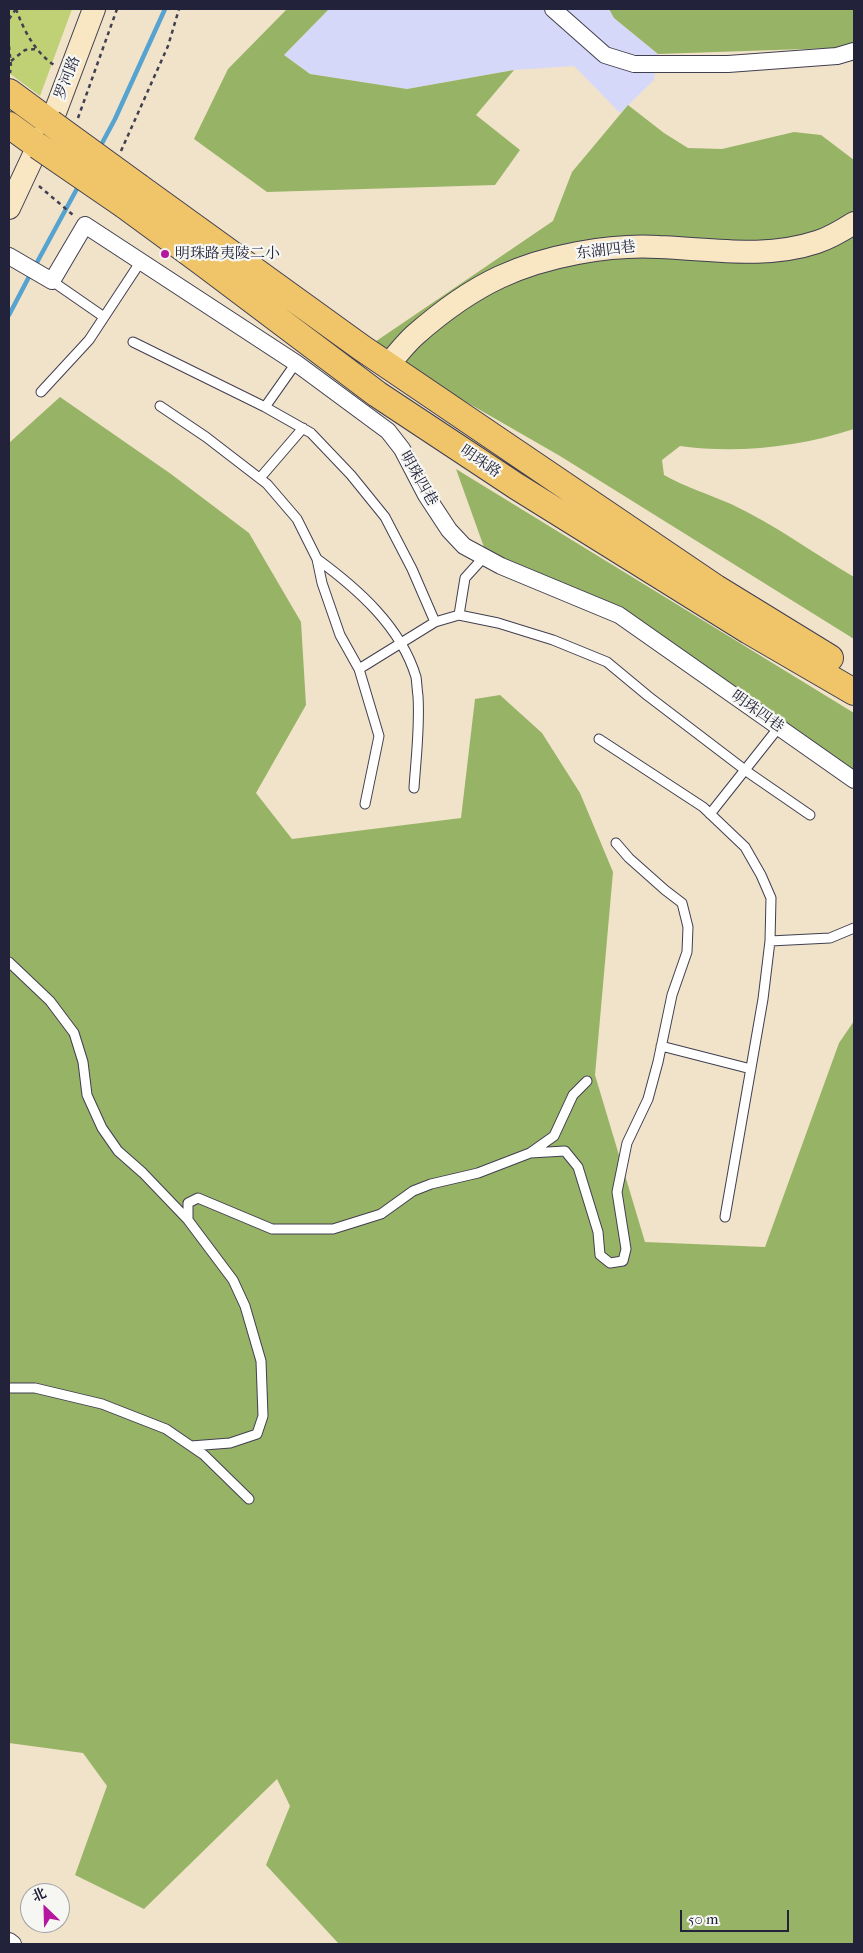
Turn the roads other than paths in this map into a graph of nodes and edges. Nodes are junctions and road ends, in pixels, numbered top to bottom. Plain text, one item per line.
1 (82, 9) edge
2 (94, 9) edge
3 (553, 9) edge
4 (854, 51) edge
5 (9, 92) edge
6 (9, 125) edge
7 (55, 126) junction
8 (38, 146) junction
9 (132, 196) junction
10 (9, 208) edge
11 (854, 223) edge
12 (9, 256) edge
13 (140, 261) junction
14 (52, 282) junction
15 (104, 317) junction
16 (132, 342) dead end
17 (296, 363) junction
18 (387, 366) junction
19 (41, 392) dead end
20 (160, 406) dead end
21 (265, 407) junction
22 (303, 428) junction
23 (260, 478) junction
24 (484, 557) junction
25 (317, 559) junction
26 (460, 615) junction
27 (435, 622) junction
28 (401, 643) junction
29 (359, 669) junction
30 (854, 673) edge
31 (854, 692) edge
32 (779, 727) junction
33 (598, 739) dead end
34 (744, 770) junction
35 (854, 780) edge
36 (414, 788) dead end
37 (365, 804) dead end
38 (710, 814) junction
39 (810, 815) dead end
40 (616, 843) dead end
41 (854, 928) edge
42 (770, 941) junction
43 (9, 962) edge
44 (661, 1046) junction
45 (751, 1069) junction
46 (587, 1081) dead end
47 (530, 1154) junction
48 (725, 1217) dead end
49 (188, 1220) junction
50 (9, 1388) edge
51 (191, 1446) junction
52 (250, 1499) dead end
53 (9, 1941) edge
54 (13, 1944) edge

1 - 7 street, 罗河路
2 - 7 street, 罗河路
3 - 4 street
5 - 7 main road
6 - 8 main road
7 - 8 street, 罗河路
7 - 9 main road, bridge
8 - 9 main road, bridge
8 - 10 street, 罗河路
9 - 18 main road, 明珠路
9 - 31 main road, 明珠路
11 - 18 street, 东湖四巷
12 - 14 street
13 - 14 street, 明珠四巷
13 - 15 lane
13 - 17 street, 明珠四巷
14 - 15 lane
15 - 19 lane
16 - 21 lane
17 - 21 lane
17 - 24 street, 明珠四巷
18 - 30 main road, 明珠路
20 - 23 lane
21 - 22 lane
22 - 23 lane
22 - 27 lane
23 - 25 lane
24 - 26 lane
24 - 32 street, 明珠四巷
25 - 28 lane
25 - 29 lane
26 - 27 lane
26 - 34 lane
27 - 28 lane
28 - 29 lane
28 - 36 lane
29 - 37 lane
32 - 34 lane
32 - 35 street, 明珠四巷
33 - 38 lane
34 - 38 lane
34 - 39 lane
38 - 42 lane
40 - 44 lane
41 - 42 lane
42 - 45 lane
43 - 49 lane
44 - 45 lane
44 - 47 lane
45 - 48 lane
46 - 47 lane
47 - 49 lane
49 - 51 lane
50 - 51 lane
51 - 52 lane
53 - 54 street

